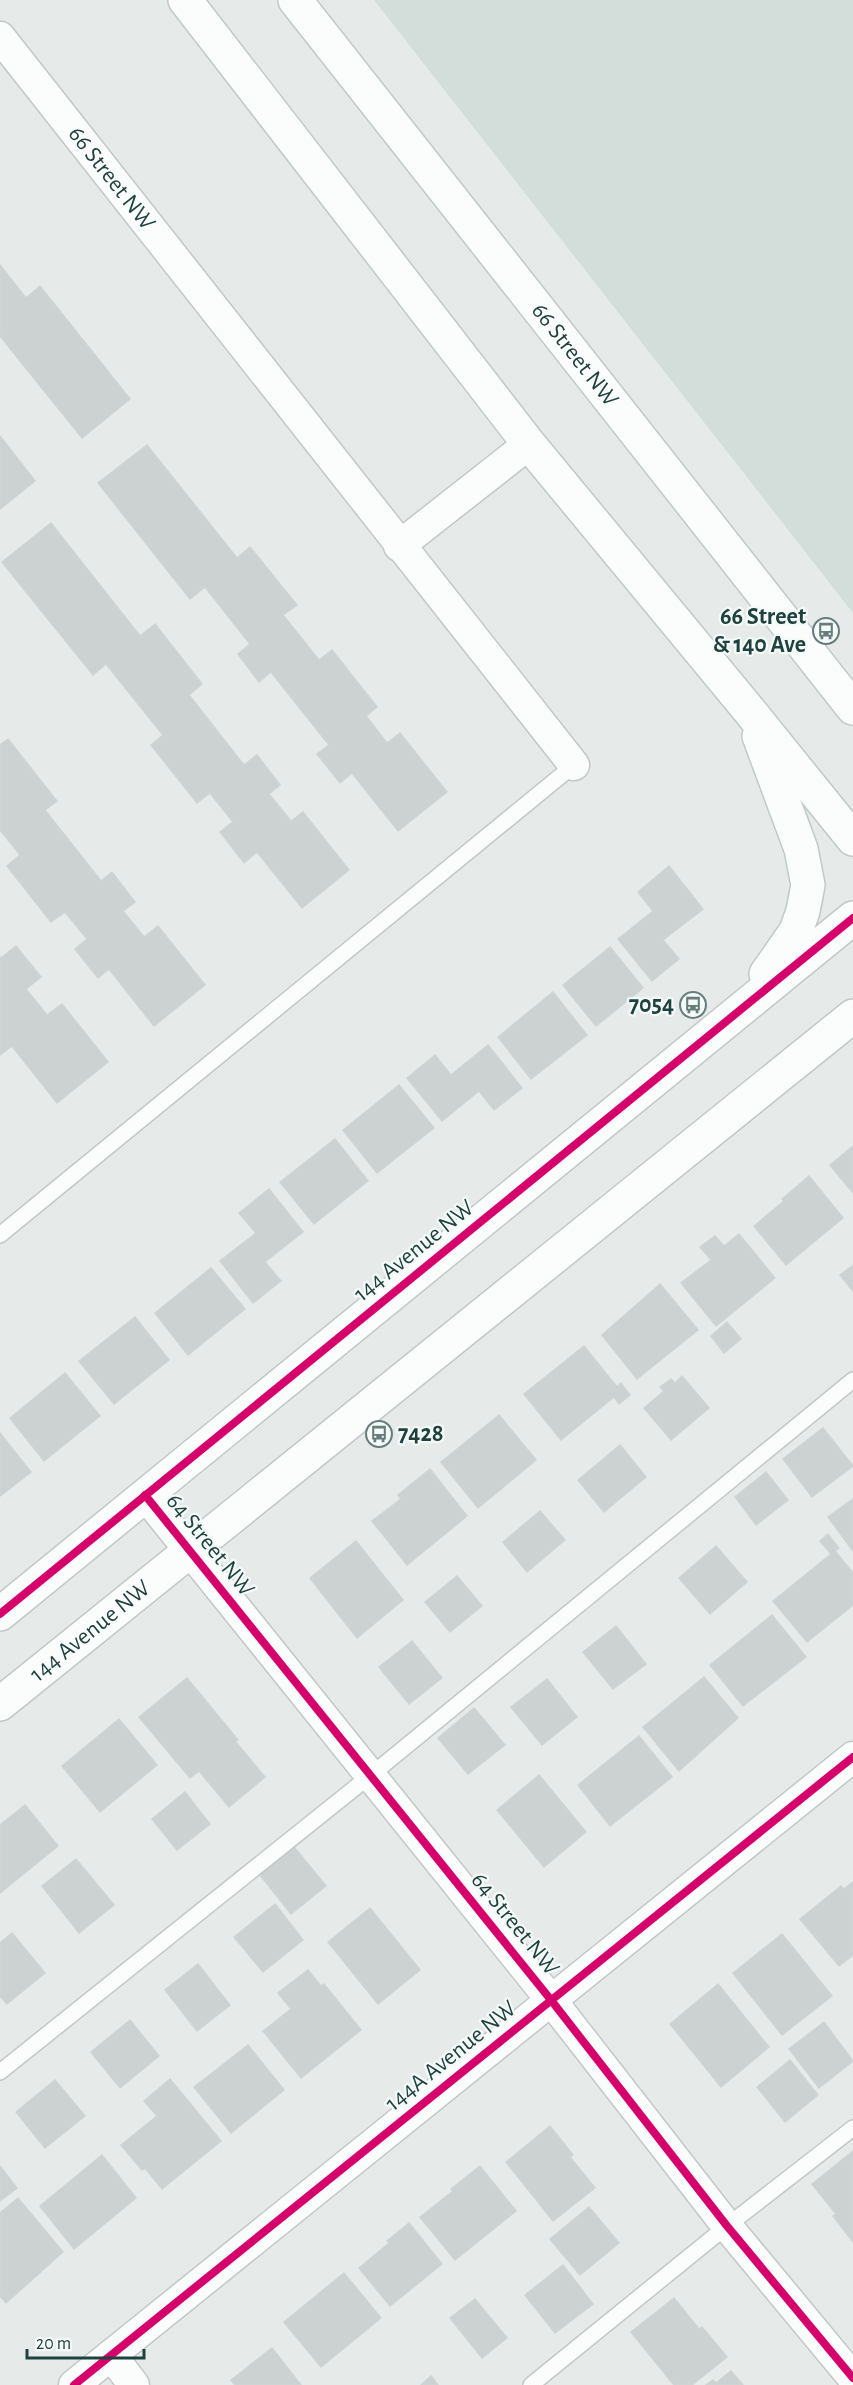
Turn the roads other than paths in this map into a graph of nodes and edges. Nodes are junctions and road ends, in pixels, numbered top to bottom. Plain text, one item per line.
1 (184, 0) edge
2 (295, 0) edge
3 (0, 37) edge
4 (529, 444) junction
5 (399, 546) junction
6 (853, 708) edge
7 (748, 709) junction
8 (574, 765) joint
9 (853, 839) edge
10 (853, 918) edge
11 (738, 1012) junction
12 (853, 1016) edge
13 (0, 1235) edge
14 (853, 1380) edge
15 (145, 1495) junction
16 (190, 1551) junction
17 (0, 1614) edge
18 (0, 1704) edge
19 (853, 1757) edge
20 (371, 1775) junction
21 (551, 2000) junction
22 (0, 2072) edge
23 (853, 2128) edge
24 (727, 2226) junction
25 (111, 2355) junction
26 (853, 2378) edge
27 (74, 2385) edge
28 (134, 2385) edge
29 (531, 2385) edge

1 - 4 main road
2 - 6 main road, 66 Street NW
3 - 5 street, 66 Street NW
4 - 5 street
4 - 7 main road
5 - 8 street, 66 Street NW
7 - 9 main road
7 - 11 main road
8 - 13 lane
10 - 11 main road, 144 Avenue NW
11 - 15 main road, 144 Avenue NW
12 - 16 main road, 144 Avenue NW
14 - 20 lane
15 - 16 street, 64 Street NW
15 - 17 main road, 144 Avenue NW
16 - 18 main road, 144 Avenue NW
16 - 20 street, 64 Street NW
19 - 21 street, 144A Avenue NW
20 - 21 street, 64 Street NW
20 - 22 lane
21 - 24 street, 64 Street NW
21 - 25 street, 144A Avenue NW
23 - 24 lane
24 - 26 street, 64 Street NW
24 - 29 lane
25 - 27 street, 144A Avenue NW
25 - 28 street

